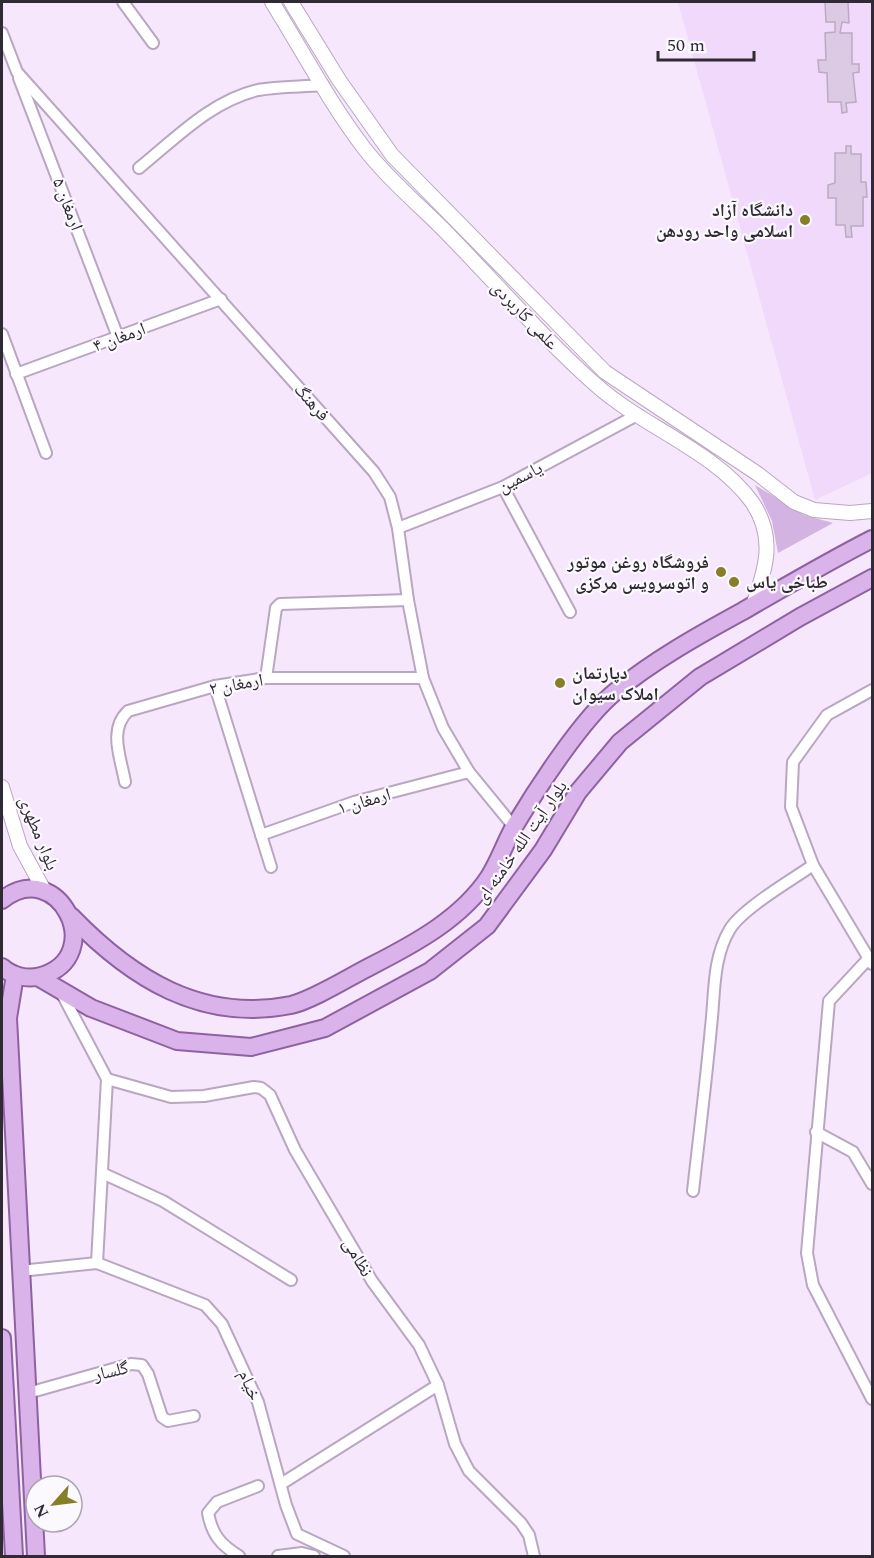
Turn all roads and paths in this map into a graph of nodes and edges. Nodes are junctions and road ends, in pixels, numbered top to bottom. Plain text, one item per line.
1 (123, 2) edge
2 (272, 2) edge
3 (291, 2) edge
4 (2, 33) edge
5 (153, 43) dead end
6 (17, 72) junction
7 (339, 80) junction
8 (323, 85) junction
9 (140, 168) dead end
10 (449, 225) junction
11 (221, 299) junction
12 (547, 316) junction
13 (538, 330) junction
14 (2, 334) edge
15 (118, 337) junction
16 (16, 374) junction
17 (637, 415) junction
18 (46, 453) dead end
19 (503, 487) junction
20 (873, 511) edge
21 (398, 528) junction
22 (873, 539) edge
23 (873, 578) edge
24 (408, 600) junction
25 (753, 605) junction
26 (570, 612) dead end
27 (266, 678) junction
28 (423, 678) junction
29 (215, 686) junction
30 (873, 690) edge
31 (469, 772) junction
32 (125, 782) dead end
33 (2, 787) edge
34 (514, 827) junction
35 (261, 835) junction
36 (813, 865) junction
37 (271, 867) dead end
38 (45, 892) junction
39 (2, 900) edge
40 (70, 916) junction
41 (871, 961) edge
42 (8, 971) edge
43 (38, 977) junction
44 (60, 992) junction
45 (107, 1079) junction
46 (816, 1132) junction
47 (102, 1173) junction
48 (873, 1184) edge
49 (693, 1191) dead end
50 (97, 1263) junction
51 (21, 1271) junction
52 (291, 1280) dead end
53 (2, 1338) edge
54 (438, 1385) junction
55 (28, 1393) junction
56 (873, 1400) edge
57 (194, 1416) dead end
58 (281, 1485) junction
59 (258, 1486) dead end
60 (14, 1557) edge
61 (36, 1557) edge
62 (239, 1557) edge
63 (278, 1557) edge
64 (314, 1557) edge
65 (344, 1557) edge
66 (534, 1557) edge

1 - 5 street
2 - 8 street, علمی کاربردی
3 - 7 street, علمی کاربردی
4 - 6 street, فرهنگ
6 - 11 street, فرهنگ
6 - 15 street, ارمغان ۵
7 - 8 street
7 - 10 street, علمی کاربردی
8 - 9 street
8 - 10 street, علمی کاربردی
10 - 12 street, علمی کاربردی
10 - 13 street, علمی کاربردی
11 - 15 street, ارمغان ۴
11 - 21 street, فرهنگ
12 - 13 street
12 - 20 street, علمی کاربردی
13 - 17 street, علمی کاربردی
14 - 16 street
15 - 16 street, ارمغان ۴
16 - 18 street
17 - 19 street, یاسمین
17 - 25 street, علمی کاربردی
19 - 21 street, یاسمین
19 - 26 street
21 - 24 street, فرهنگ
22 - 25 main road, بلوار آیت الله خامنه ای
23 - 44 main road, بلوار آیت الله خامنه ای
24 - 27 street
24 - 28 street, فرهنگ
25 - 34 main road, بلوار آیت الله خامنه ای
27 - 28 street, ارمغان ۲
27 - 29 street, ارمغان ۲
28 - 31 street, فرهنگ
29 - 32 street, ارمغان ۲
29 - 35 street
30 - 36 street
31 - 34 street, فرهنگ
31 - 35 street, ارمغان ۱
33 - 38 street, بلوار مطهری
34 - 40 main road, بلوار آیت الله خامنه ای
35 - 37 street
36 - 41 street
36 - 49 street
38 - 39 main road
38 - 40 main road, بلوار آیت الله خامنه ای
40 - 43 main road
41 - 46 street
42 - 43 main road
42 - 51 main road
43 - 44 main road, بلوار آیت الله خامنه ای
44 - 45 street
45 - 47 street
45 - 54 street, نظامی
46 - 48 street
46 - 56 street
47 - 50 street
47 - 52 street
50 - 51 street, خیام
50 - 58 street, خیام
51 - 55 main road
53 - 60 main road
54 - 58 street
54 - 66 street, نظامی
55 - 57 street, گلسار
55 - 61 main road
58 - 65 street, خیام
59 - 62 street
63 - 64 street

